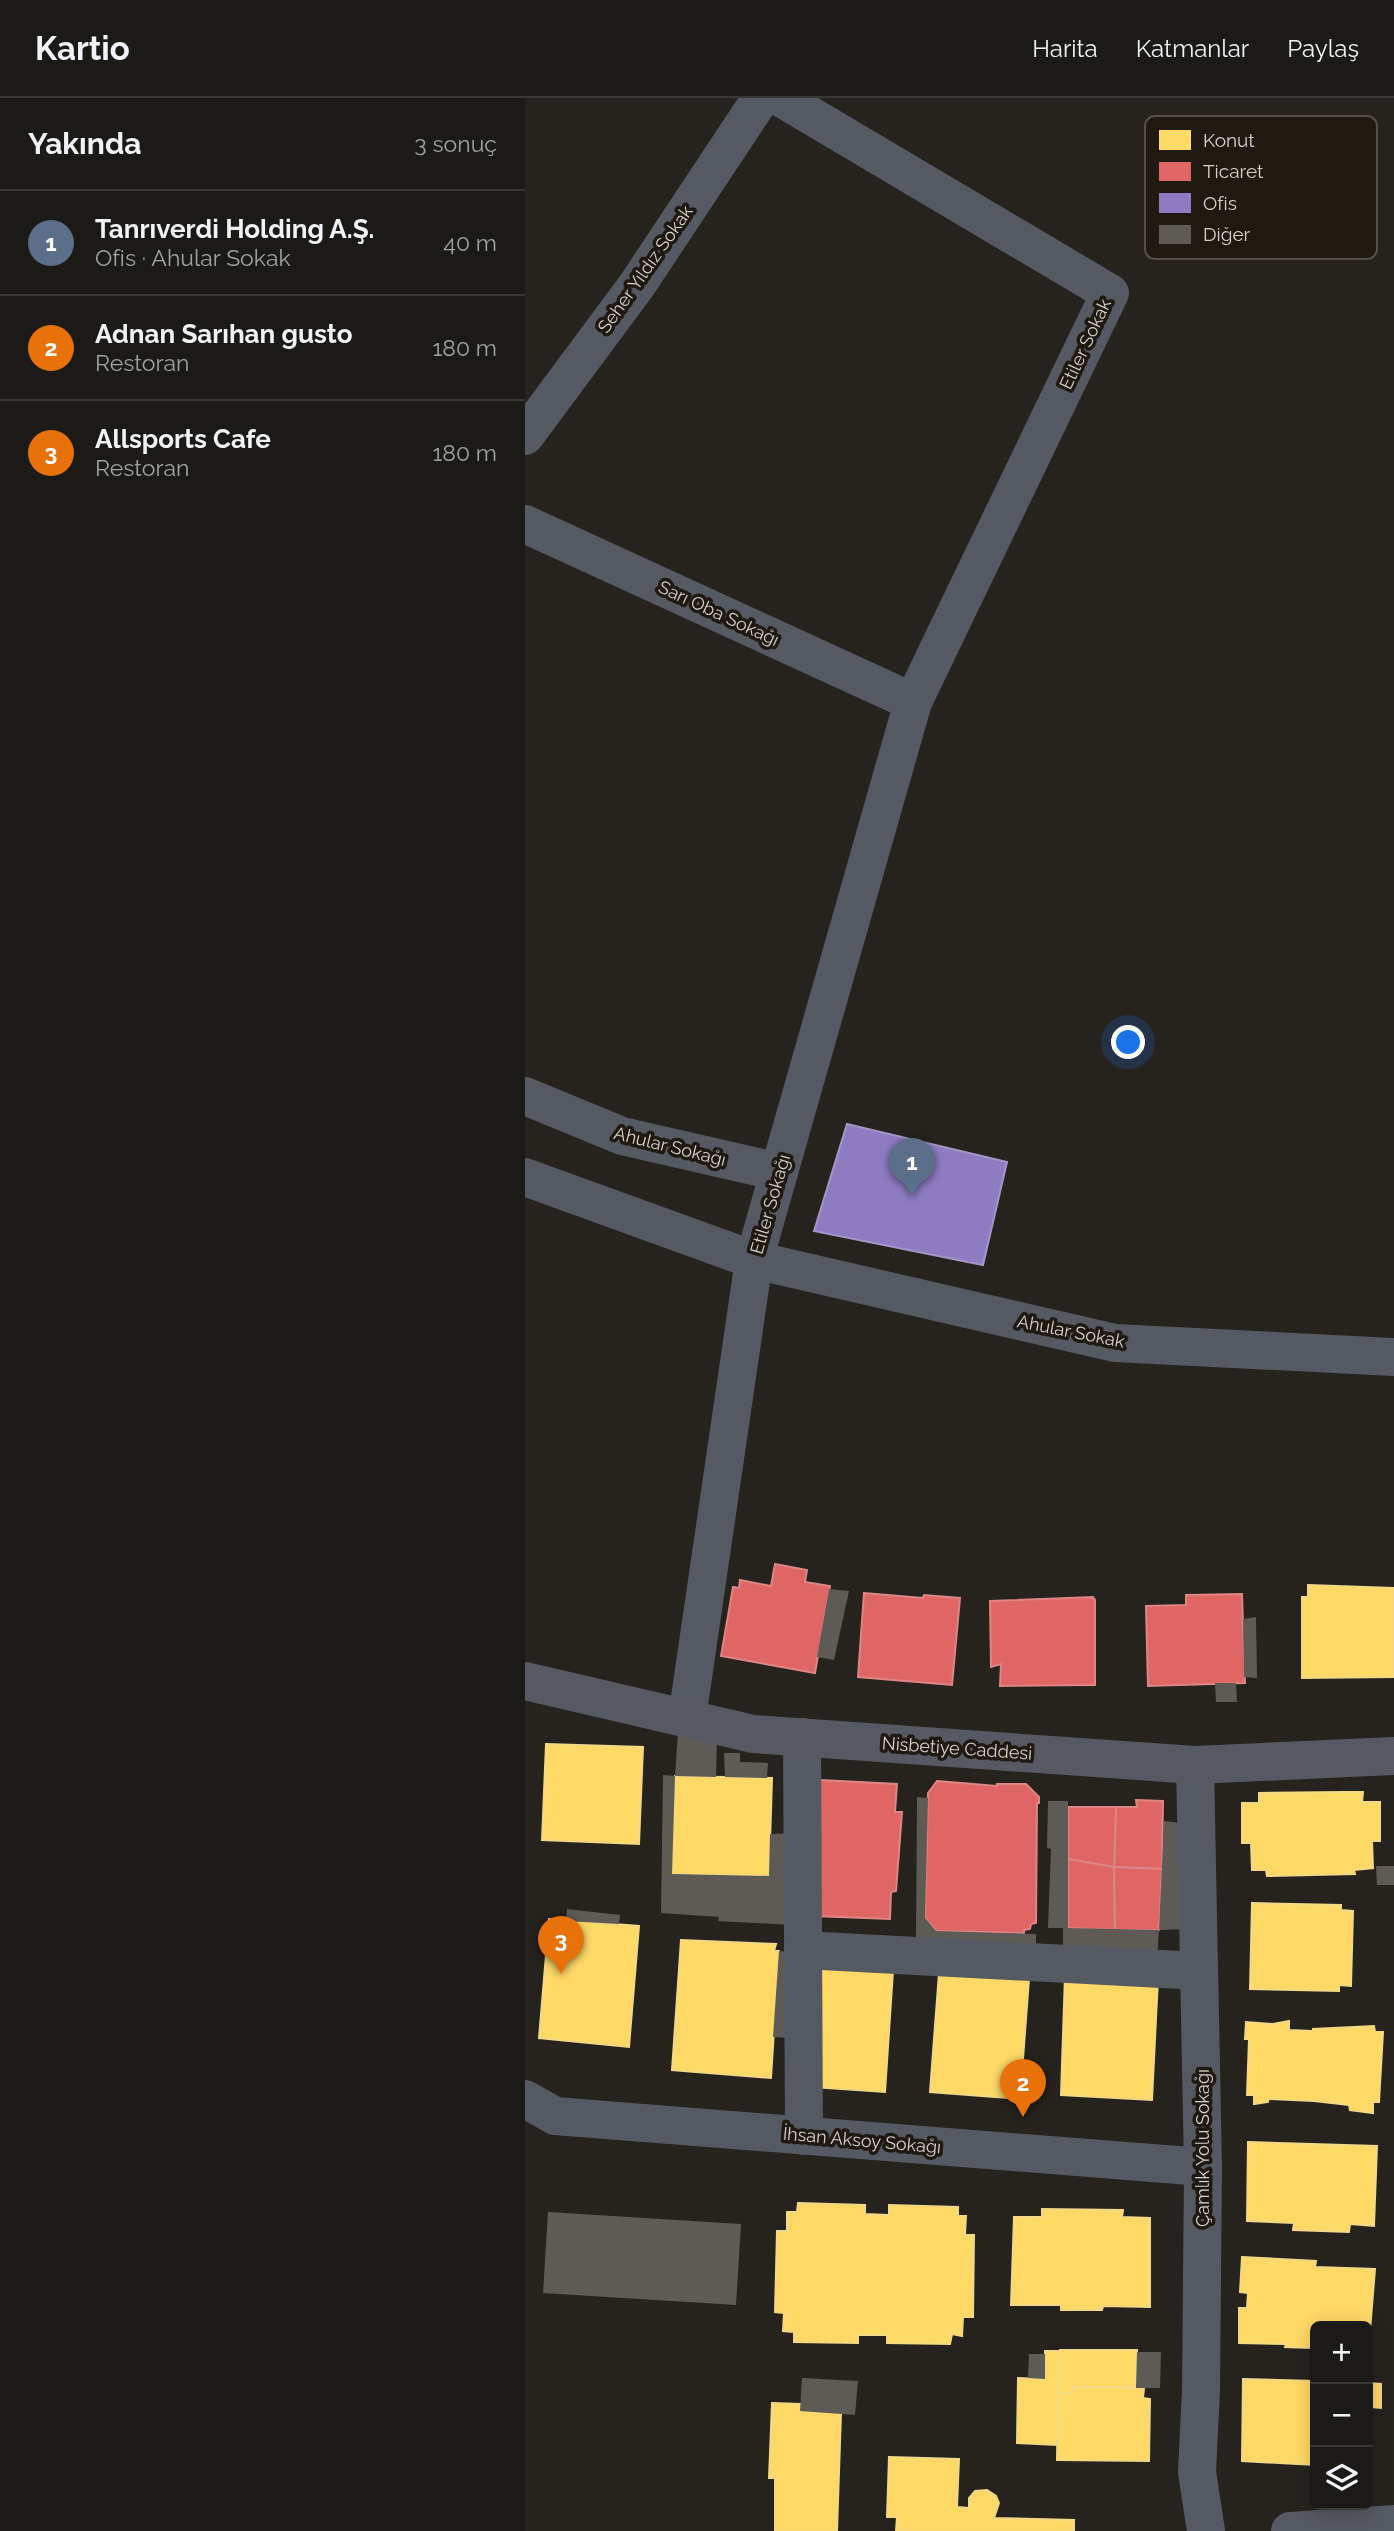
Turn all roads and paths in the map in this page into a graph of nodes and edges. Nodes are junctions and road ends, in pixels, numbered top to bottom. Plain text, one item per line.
1 (761, 98) edge
2 (781, 98) edge
3 (525, 436) edge
4 (525, 524) edge
5 (913, 702) junction
6 (525, 1096) edge
7 (779, 1172) junction
8 (525, 1177) edge
9 (754, 1260) junction
10 (1394, 1357) edge
11 (525, 1681) edge
12 (687, 1718) junction
13 (802, 1737) junction
14 (1394, 1756) edge
15 (1195, 1765) junction
16 (803, 1950) junction
17 (1199, 1971) junction
18 (525, 2099) edge
19 (804, 2136) junction
20 (1203, 2167) junction
21 (1394, 2524) edge
22 (1206, 2531) edge
23 (1290, 2531) edge

1 - 3 street, Seher Yıldız Sokak
2 - 5 street, Etiler Sokak
4 - 5 street, Sarı Oba Sokağı
5 - 7 street, Etiler Sokağı
6 - 7 street, Ahular Sokağı
7 - 9 street, Etiler Sokağı
8 - 9 street
9 - 10 street, Ahular Sokak
9 - 12 street, Etiler Sokağı
11 - 12 main road, Nisbetiye Caddesi
12 - 13 main road, Nisbetiye Caddesi
13 - 15 main road, Nisbetiye Caddesi
13 - 16 street
14 - 15 main road, Nisbetiye Caddesi
15 - 17 street, Çamlık Yolu Sokağı
16 - 17 street
16 - 19 street
17 - 20 street, Çamlık Yolu Sokağı
18 - 19 street, İhsan Aksoy Sokağı
19 - 20 street, İhsan Aksoy Sokağı
20 - 22 street, Çamlık Yolu Sokağı
21 - 23 street

